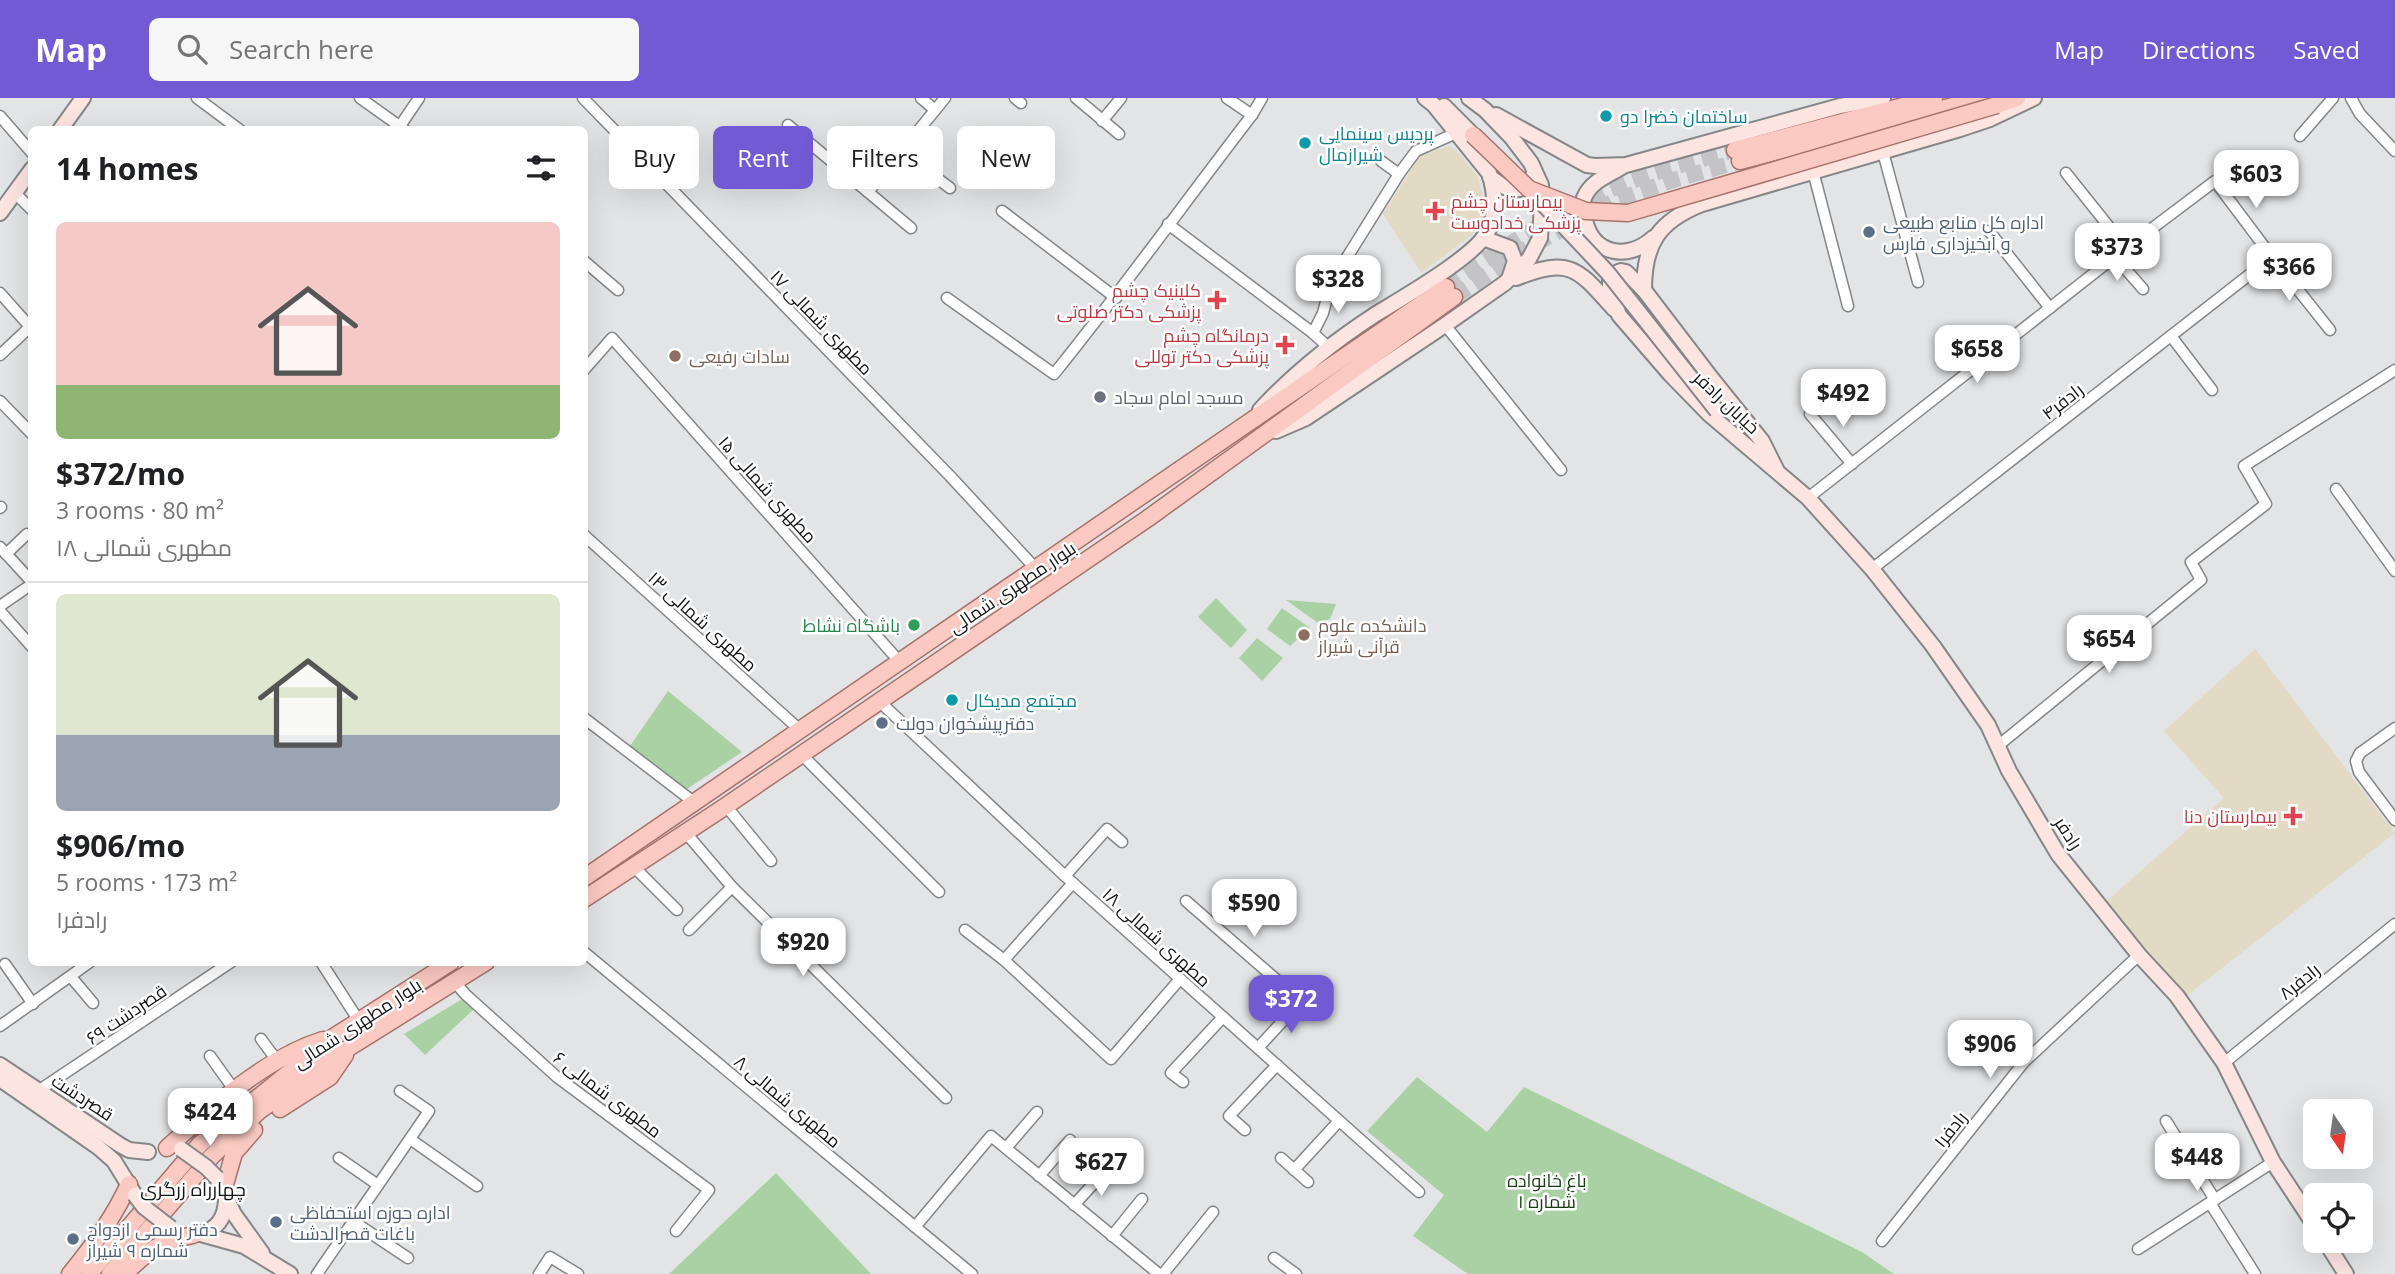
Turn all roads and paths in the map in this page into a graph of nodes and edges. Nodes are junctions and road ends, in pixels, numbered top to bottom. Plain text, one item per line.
1 (83, 98) edge
2 (197, 98) edge
3 (360, 98) edge
4 (419, 98) edge
5 (583, 98) edge
6 (921, 98) edge
7 (945, 98) edge
8 (1076, 98) edge
9 (1121, 98) edge
10 (1227, 98) edge
11 (1262, 98) edge
12 (1425, 98) edge
13 (1436, 98) edge
14 (1883, 98) edge
15 (1934, 98) edge
16 (2017, 98) edge
17 (2034, 98) edge
18 (2333, 98) edge
19 (2351, 98) edge
20 (1476, 102) edge
21 (1991, 102) edge
22 (935, 110) junction
23 (0, 116) edge
24 (1252, 116) junction
25 (1102, 121) junction
26 (788, 125) dead end
27 (63, 126) edge
28 (235, 126) edge
29 (399, 126) edge
30 (403, 126) edge
31 (922, 126) edge
32 (1456, 133) junction
33 (1119, 134) dead end
34 (1473, 135) joint
35 (2300, 136) dead end
36 (28, 148) edge
37 (2395, 151) edge
38 (1883, 152) junction
39 (1527, 158) junction
40 (1381, 162) dead end
41 (1626, 165) junction
42 (1813, 171) junction
43 (2066, 173) dead end
44 (28, 174) edge
45 (1399, 174) junction
46 (1490, 177) junction
47 (943, 183) edge
48 (950, 188) dead end
49 (870, 189) edge
50 (1529, 189) junction
51 (15, 192) junction
52 (868, 192) junction
53 (28, 206) edge
54 (1002, 211) dead end
55 (0, 213) edge
56 (1168, 224) junction
57 (1666, 224) junction
58 (911, 228) dead end
59 (1587, 231) junction
60 (1989, 231) dead end
61 (1483, 238) junction
62 (2126, 248) junction
63 (2115, 257) junction
64 (2272, 257) junction
65 (1347, 258) junction
66 (588, 264) edge
67 (1360, 279) dead end
68 (1918, 282) dead end
69 (1505, 283) junction
70 (2143, 289) dead end
71 (618, 290) dead end
72 (1644, 290) junction
73 (0, 293) edge
74 (947, 298) dead end
75 (1116, 298) junction
76 (1848, 306) dead end
77 (2050, 307) junction
78 (1619, 314) junction
79 (28, 324) edge
80 (1446, 325) junction
81 (28, 330) edge
82 (2330, 330) dead end
83 (1313, 333) junction
84 (2171, 336) junction
85 (1328, 347) junction
86 (0, 355) edge
87 (588, 365) edge
88 (2395, 370) edge
89 (2212, 390) dead end
90 (0, 401) edge
91 (1810, 414) dead end
92 (1246, 425) junction
93 (28, 431) edge
94 (1255, 439) junction
95 (1852, 464) junction
96 (1561, 470) dead end
97 (1777, 471) junction
98 (2336, 489) dead end
99 (1808, 498) junction
100 (27, 534) dead end
101 (588, 539) edge
102 (3, 550) edge
103 (1872, 569) junction
104 (1037, 570) junction
105 (2395, 570) edge
106 (28, 578) edge
107 (28, 586) edge
108 (0, 609) edge
109 (28, 642) edge
110 (899, 661) junction
111 (879, 701) junction
112 (588, 721) edge
113 (2395, 728) edge
114 (800, 730) junction
115 (1998, 745) junction
116 (801, 754) junction
117 (695, 803) junction
118 (726, 806) junction
119 (2395, 820) edge
120 (686, 833) junction
121 (1122, 842) dead end
122 (771, 861) dead end
123 (634, 867) junction
124 (588, 875) edge
125 (1069, 880) junction
126 (732, 887) junction
127 (939, 892) dead end
128 (588, 897) edge
129 (1186, 901) dead end
130 (677, 910) dead end
131 (2395, 924) edge
132 (689, 930) dead end
133 (965, 930) dead end
134 (588, 954) edge
135 (2139, 955) junction
136 (1004, 960) junction
137 (5, 964) dead end
138 (85, 966) edge
139 (225, 966) edge
140 (324, 966) edge
141 (480, 966) edge
142 (432, 967) edge
143 (71, 976) junction
144 (1180, 979) junction
145 (455, 982) junction
146 (93, 1003) dead end
147 (33, 1004) junction
148 (1223, 1017) junction
149 (359, 1021) junction
150 (0, 1026) edge
151 (332, 1038) junction
152 (261, 1039) dead end
153 (350, 1047) junction
154 (1258, 1048) junction
155 (210, 1056) dead end
156 (278, 1062) junction
157 (2224, 1063) junction
158 (0, 1065) edge
159 (1277, 1065) junction
160 (0, 1079) edge
161 (1183, 1083) dead end
162 (38, 1091) junction
163 (235, 1091) junction
164 (400, 1091) dead end
165 (946, 1098) dead end
166 (1037, 1112) dead end
167 (1339, 1121) junction
168 (2166, 1121) dead end
169 (1245, 1130) dead end
170 (410, 1139) junction
171 (1070, 1140) dead end
172 (1006, 1148) junction
173 (174, 1149) junction
174 (148, 1152) junction
175 (339, 1158) dead end
176 (1281, 1158) dead end
177 (2273, 1162) junction
178 (1294, 1170) junction
179 (1105, 1171) dead end
180 (1039, 1176) junction
181 (1308, 1182) dead end
182 (378, 1185) junction
183 (477, 1186) dead end
184 (132, 1189) junction
185 (222, 1190) junction
186 (1419, 1192) dead end
187 (1142, 1199) dead end
188 (2212, 1201) junction
189 (1074, 1205) junction
190 (2303, 1208) edge
191 (1213, 1212) dead end
192 (354, 1222) junction
193 (915, 1227) junction
194 (676, 1231) dead end
195 (197, 1235) junction
196 (1112, 1236) junction
197 (1882, 1241) dead end
198 (2138, 1249) dead end
199 (2333, 1253) edge
200 (265, 1257) junction
201 (408, 1258) dead end
202 (1275, 1258) dead end
203 (71, 1274) edge
204 (89, 1274) edge
205 (110, 1274) edge
206 (124, 1274) edge
207 (290, 1274) edge
208 (317, 1274) edge
209 (539, 1274) edge
210 (578, 1274) edge
211 (972, 1274) edge
212 (1161, 1274) edge
213 (1296, 1274) edge
214 (2255, 1274) edge
215 (2346, 1274) edge

1 - 27 main road
2 - 28 street
3 - 29 street
4 - 30 street
5 - 104 street, ۱۷ مطهری شمالی
6 - 22 street
7 - 22 street
8 - 25 street
9 - 25 street
10 - 24 street
11 - 24 street
12 - 32 main road
13 - 34 main road
14 - 41 main road
15 - 21 main road
16 - 21 main road
17 - 38 main road
18 - 35 street
19 - 37 street
20 - 39 main road
20 - 41 main road
21 - 50 main road, bridge
22 - 31 street
23 - 36 street
24 - 56 street
25 - 33 street
26 - 52 street
32 - 45 street
32 - 46 main road
34 - 50 main road, bridge
38 - 42 main road
38 - 68 street
39 - 46 main road
39 - 69 main road
40 - 45 street
41 - 59 main road
42 - 57 main road
42 - 76 street
43 - 62 street
44 - 51 main road
45 - 65 street
46 - 61 main road
47 - 48 street
49 - 52 street
50 - 97 main road, bridge
51 - 53 street
51 - 55 main road
52 - 58 street
54 - 75 street
56 - 75 street
56 - 83 street
57 - 59 main road
57 - 72 main road
59 - 78 main road
60 - 77 street
61 - 69 main road
61 - 85 main road
62 - 63 street
62 - 64 street
63 - 70 street
63 - 77 street
64 - 82 street
64 - 84 street, رادفر۴
65 - 67 street
65 - 83 street
66 - 71 street
69 - 78 main road
69 - 80 main road
72 - 78 main road, خیابان رادفر
72 - 97 main road, خیابان رادفر
73 - 79 street
74 - 75 street
77 - 95 street
78 - 97 main road, خیابان رادفر
80 - 94 main road
80 - 96 street
81 - 86 street
83 - 85 street
84 - 89 street
84 - 103 street, رادفر۴
85 - 92 main road
87 - 110 street, ۱۵ مطهری شمالی
88 - 115 street
90 - 93 street
91 - 95 street
92 - 94 main road, بلوار مطهرى شمالى
92 - 104 main road, بلوار مطهرى شمالى
94 - 111 main road, بلوار مطهرى شمالى
95 - 99 street
97 - 99 main road, رادفر
98 - 105 street
99 - 103 main road, رادفر
100 - 102 street
101 - 114 street, ۱۳ مطهری شمالی
102 - 106 street
103 - 115 main road, رادفر
104 - 110 main road, بلوار مطهرى شمالى
107 - 108 street
108 - 109 street
110 - 114 main road, بلوار مطهرى شمالى
111 - 116 main road, بلوار مطهرى شمالى
111 - 125 street, ۱۸ مطهری شمالی
112 - 117 street
113 - 119 street
114 - 117 main road, بلوار مطهرى شمالى
115 - 135 main road, رادفر
116 - 118 main road, بلوار مطهرى شمالى
116 - 127 street
117 - 124 main road, بلوار مطهرى شمالى
118 - 120 main road, بلوار مطهرى شمالى
118 - 122 street
120 - 123 main road, بلوار مطهرى شمالى
120 - 126 street
121 - 125 street
123 - 128 main road, بلوار مطهرى شمالى
123 - 130 street
125 - 136 street
125 - 144 street, ۱۸ مطهری شمالی
126 - 132 street
126 - 165 street
129 - 154 street
131 - 157 street, رادفر۸
133 - 136 street
134 - 193 street, ۸ مطهری شمالی
135 - 157 main road, رادفر
135 - 197 street, رادفر۱
136 - 144 street
137 - 147 street
138 - 143 street
139 - 162 street, ۶۹ قصردشت
140 - 149 street
141 - 145 main road, بلوار مطهرى شمالى
142 - 149 main road, بلوار مطهرى شمالى
143 - 146 street
143 - 147 street
144 - 148 street, ۱۸ مطهری شمالی
145 - 153 main road, بلوار مطهرى شمالى
145 - 194 street, ۶ مطهری شمالی
147 - 150 street
148 - 154 street, ۱۸ مطهری شمالی
148 - 161 street
149 - 151 main road, بلوار مطهرى شمالى
151 - 156 main road
151 - 204 main road, بلوار مطهرى شمالى
152 - 156 street
153 - 185 main road
153 - 205 main road, بلوار مطهرى شمالى
154 - 159 street, ۱۸ مطهری شمالی
155 - 163 street
156 - 163 main road
157 - 177 main road, رادفر
158 - 162 main road, قصردشت
159 - 167 street, ۱۸ مطهری شمالی
159 - 169 street
160 - 184 main road, قصردشت
162 - 174 main road, قصردشت
163 - 173 main road
164 - 170 street
166 - 172 street
167 - 178 street
167 - 186 street, ۱۸ مطهری شمالی
168 - 188 street
170 - 182 street
170 - 183 street
171 - 180 street
172 - 180 street
172 - 193 street
173 - 174 main road
173 - 185 main road, bridge
174 - 184 main road
175 - 182 street
176 - 178 street
177 - 188 street
177 - 190 main road, رادفر
178 - 181 street
179 - 189 street
180 - 189 street
182 - 192 street
184 - 195 main road, bridge
184 - 203 main road
185 - 195 main road
185 - 200 main road
187 - 196 street
188 - 198 street
188 - 214 street
189 - 196 street
191 - 212 street
192 - 201 street
192 - 208 street
193 - 211 street, ۸ مطهری شمالی
195 - 200 main road
195 - 206 main road
196 - 212 street
199 - 215 main road
200 - 207 main road
202 - 213 street
209 - 210 street

